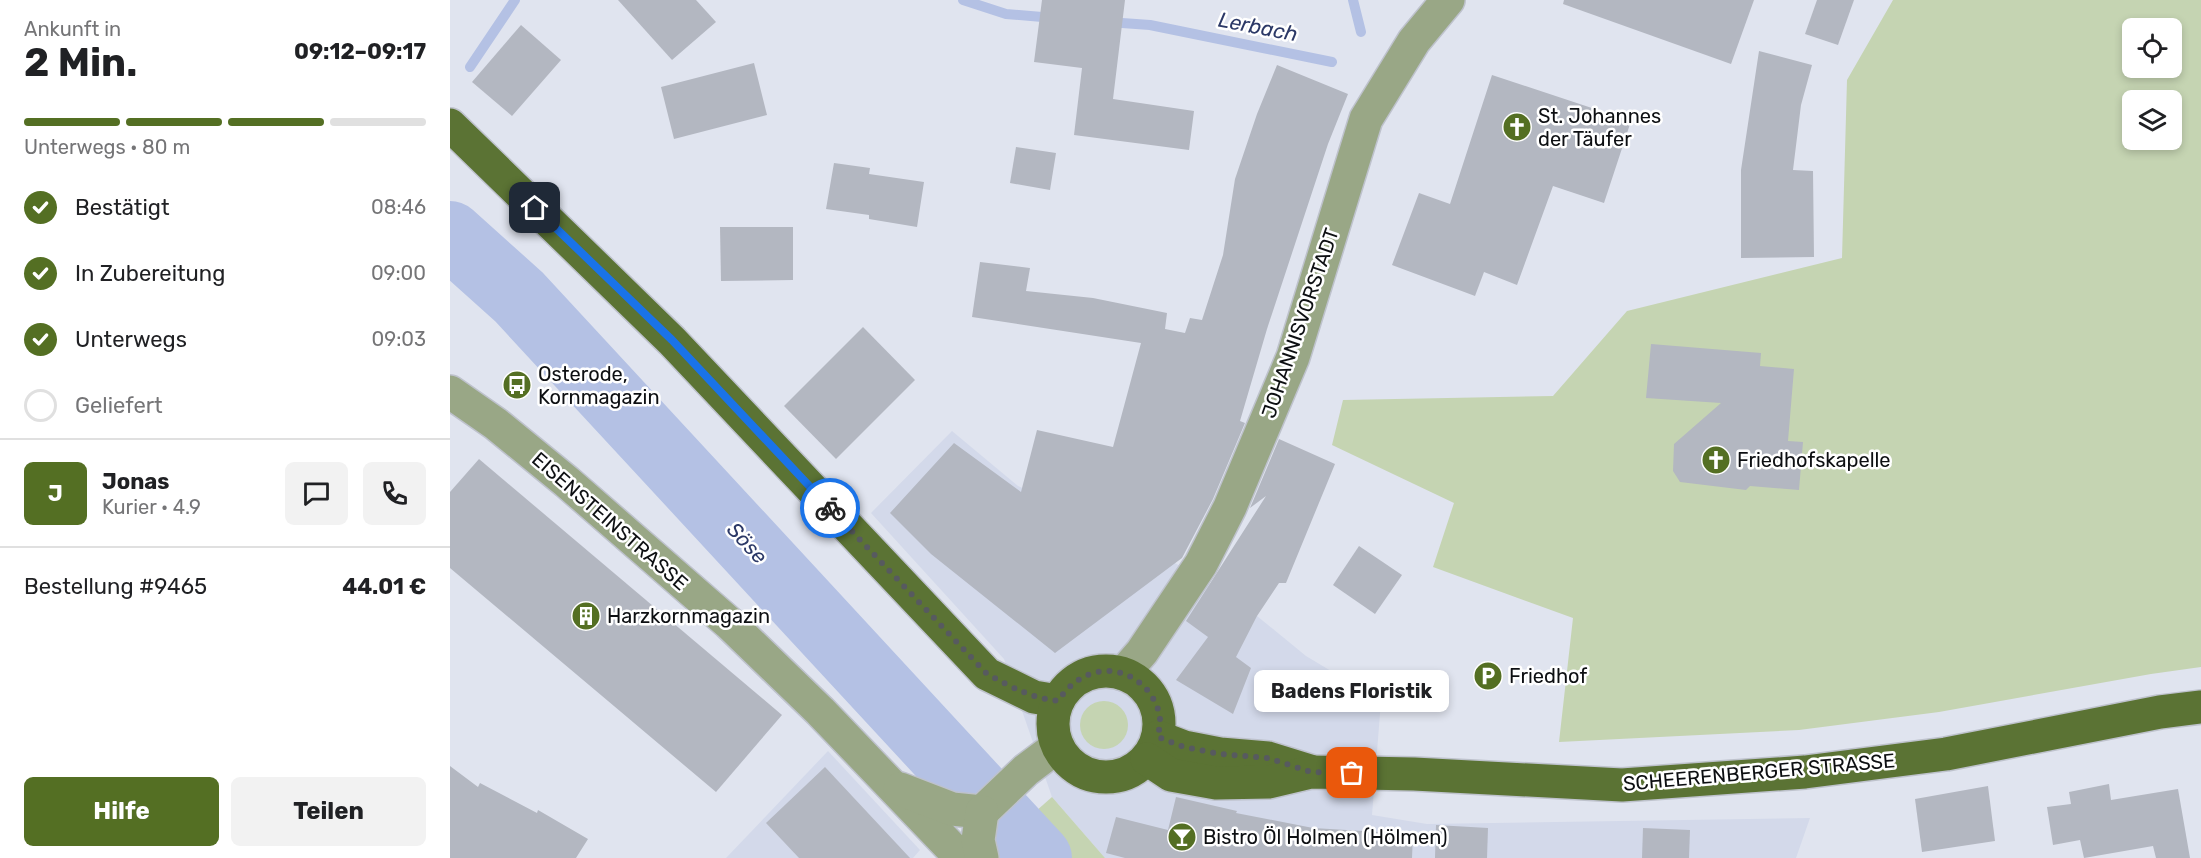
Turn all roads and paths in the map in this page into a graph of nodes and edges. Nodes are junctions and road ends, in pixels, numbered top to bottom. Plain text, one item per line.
1 (1449, 0) edge
2 (450, 124) edge
3 (450, 392) edge
4 (1124, 674) junction
5 (1058, 701) junction
6 (2201, 706) edge
7 (1058, 746) junction
8 (1152, 748) junction
9 (890, 785) junction
10 (982, 812) junction
11 (953, 850) edge
12 (982, 858) edge

1 - 4 street, JOHANNISVORSTADT
2 - 5 main road
3 - 9 street, EISENSTEINSTRASSE
4 - 5 main road
4 - 8 main road
5 - 7 main road
6 - 8 main road, SCHEERENBERGER STRASSE
7 - 8 main road
7 - 10 street
9 - 10 street, EISENSTEINSTRASSE
9 - 11 street, EISENSTEINSTRASSE
10 - 12 street

